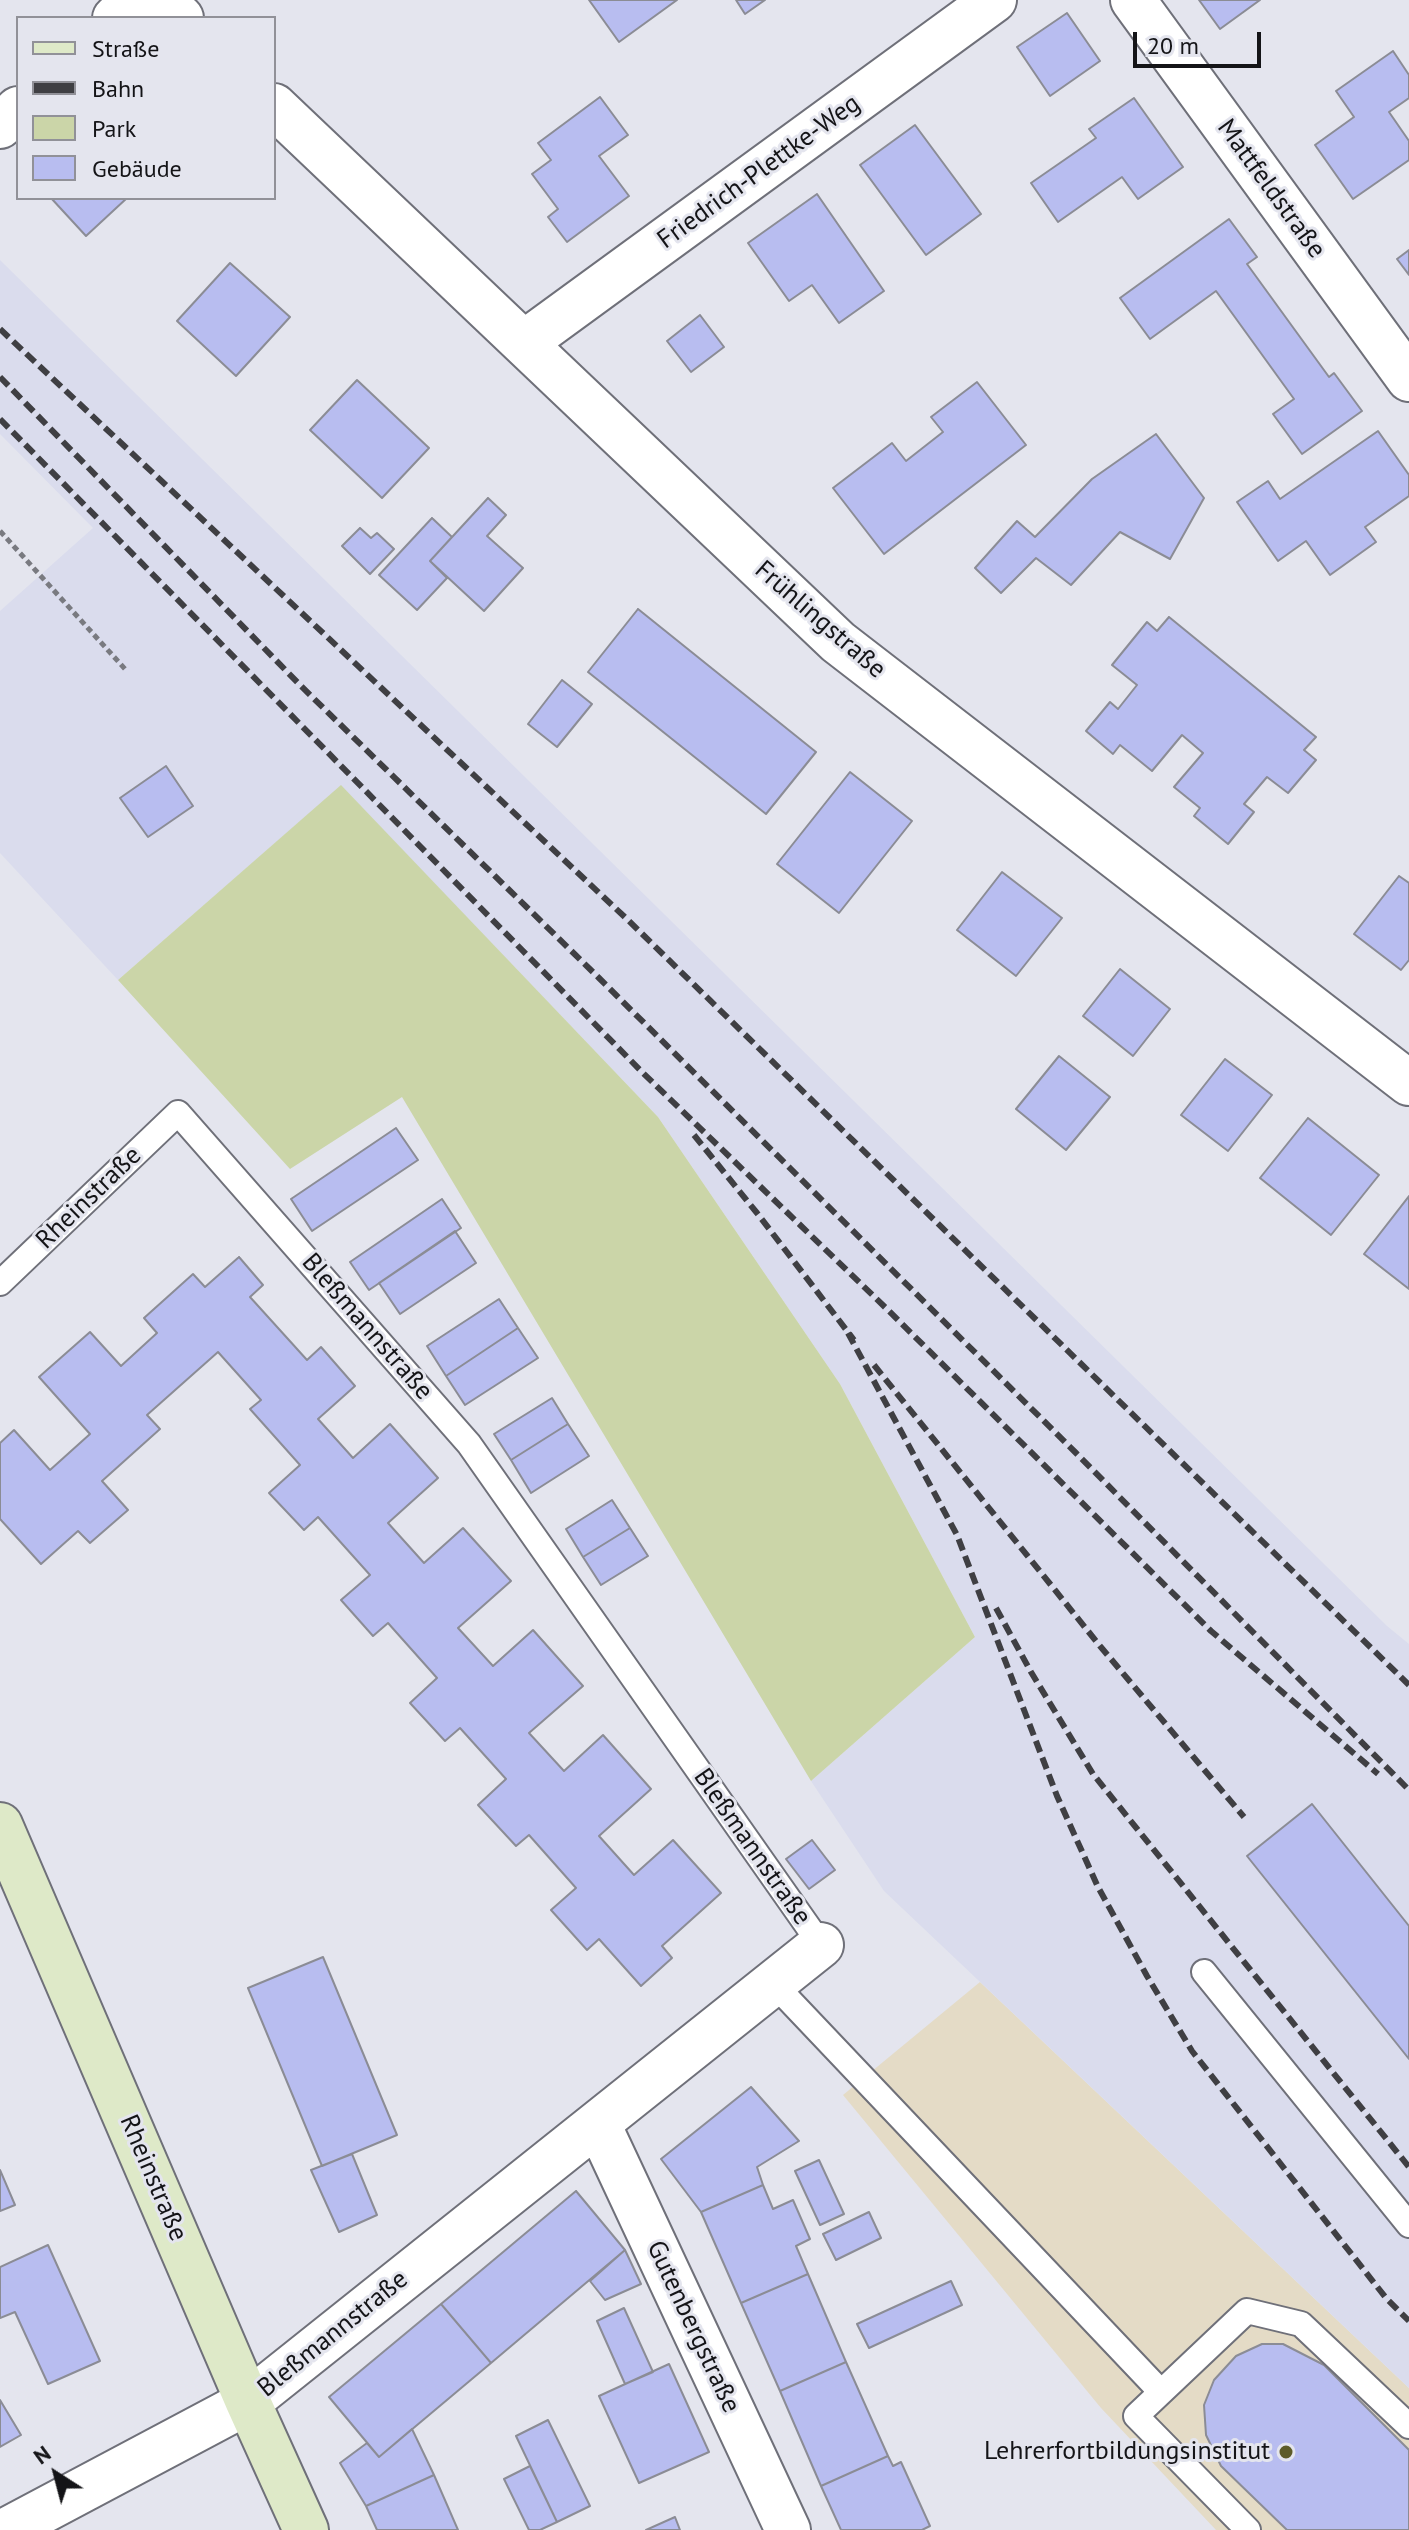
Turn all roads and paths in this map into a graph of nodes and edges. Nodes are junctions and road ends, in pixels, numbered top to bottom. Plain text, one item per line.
1 (135, 0) edge
2 (162, 0) edge
3 (994, 0) edge
4 (1133, 0) edge
5 (117, 16) edge
6 (179, 16) edge
7 (276, 108) edge
8 (16, 111) edge
9 (0, 126) edge
10 (524, 343) junction
11 (1409, 379) edge
12 (0, 531) edge
13 (125, 669) dead end
14 (1409, 1083) edge
15 (178, 1113) joint
16 (0, 1283) edge
17 (0, 1825) edge
18 (821, 1945) joint
19 (1204, 1972) dead end
20 (773, 1983) junction
21 (598, 2124) junction
22 (1409, 2225) edge
23 (1161, 2392) junction
24 (248, 2402) junction
25 (1409, 2426) edge
26 (7, 2530) edge
27 (306, 2530) edge
28 (788, 2530) edge
29 (1248, 2530) edge

1 - 5 street
2 - 6 street
3 - 10 street, Friedrich-Plettke-Weg
4 - 11 street, Mattfeldstraße
7 - 10 street, Frühlingstraße
8 - 9 street
10 - 14 street, Frühlingstraße
12 - 13 path
15 - 16 lane, Rheinstraße
15 - 18 lane, Bleßmannstraße
17 - 24 main road, Rheinstraße
18 - 20 street, Bleßmannstraße
19 - 22 lane
20 - 21 street, Bleßmannstraße
20 - 23 lane
21 - 24 street, Bleßmannstraße
21 - 28 street, Gutenbergstraße
23 - 25 lane
23 - 29 lane
24 - 26 street, Bleßmannstraße
24 - 27 main road, Rheinstraße

